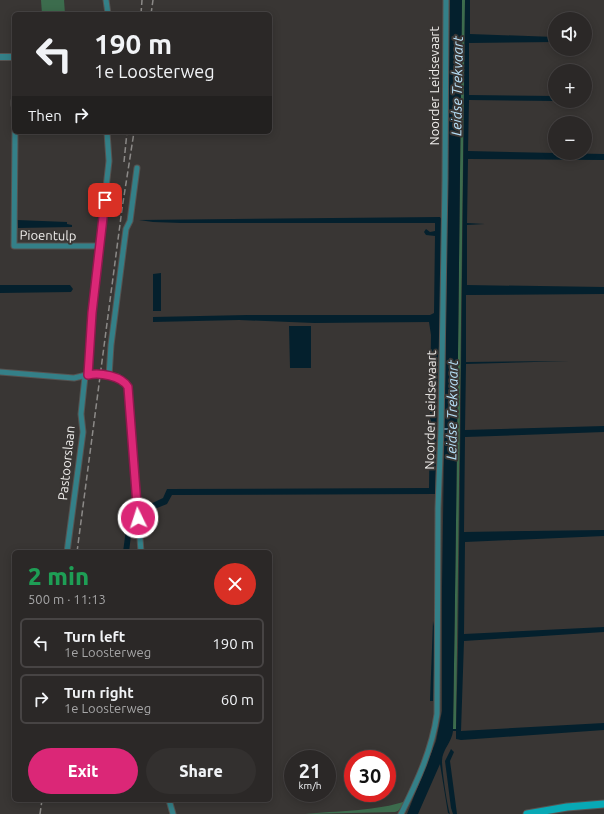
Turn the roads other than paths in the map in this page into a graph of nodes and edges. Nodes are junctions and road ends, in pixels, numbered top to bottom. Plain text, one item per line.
1 (106, 0) edge
2 (446, 0) edge
3 (108, 12) edge
4 (0, 57) edge
5 (12, 57) edge
6 (14, 134) edge
7 (107, 134) edge
8 (137, 168) dead end
9 (99, 246) junction
10 (0, 372) edge
11 (86, 375) junction
12 (109, 376) junction
13 (67, 550) edge
14 (141, 550) edge
15 (170, 802) edge
16 (604, 804) edge
17 (173, 814) edge
18 (401, 814) edge
19 (527, 814) edge

1 - 3 street
2 - 18 street, Noorder Leidsevaart
4 - 5 street
6 - 9 street, Pioentulp
7 - 9 street, Pastoorslaan
8 - 12 street
9 - 11 street, Pastoorslaan
10 - 11 street
11 - 12 street
11 - 13 street, Pastoorslaan
12 - 14 street
15 - 17 street
16 - 19 main road

